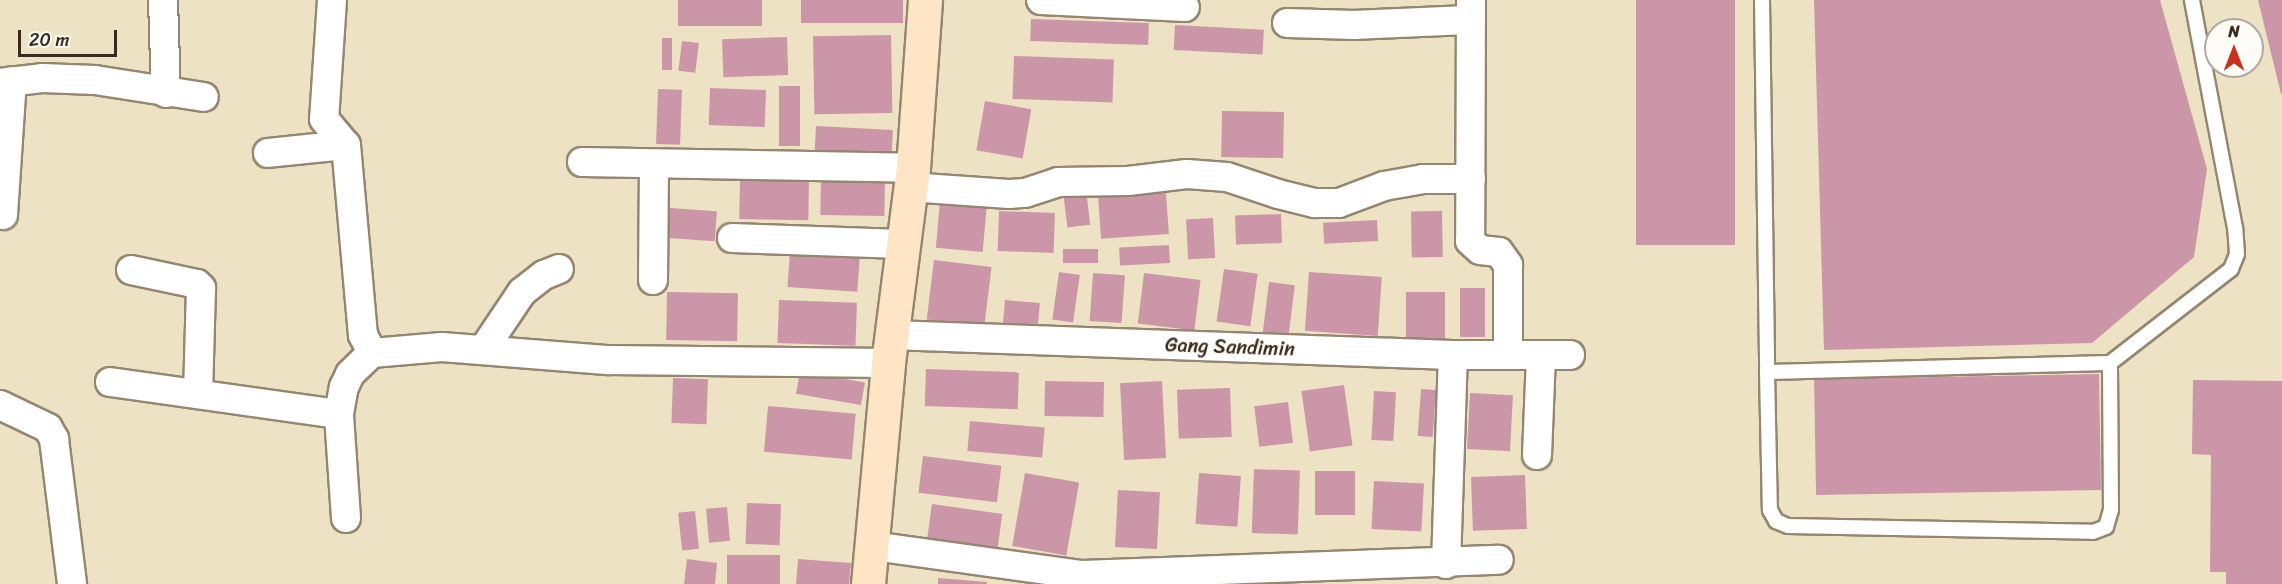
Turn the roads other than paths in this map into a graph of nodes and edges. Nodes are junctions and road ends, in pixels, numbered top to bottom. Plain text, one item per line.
1 (163, 0) edge
2 (332, 0) edge
3 (925, 0) edge
4 (1041, 0) edge
5 (1762, 0) edge
6 (2192, 0) edge
7 (1185, 7) dead end
8 (1471, 10) edge
9 (1287, 24) dead end
10 (6, 82) edge
11 (166, 93) junction
12 (204, 98) dead end
13 (346, 145) junction
14 (268, 153) dead end
15 (582, 162) dead end
16 (654, 164) junction
17 (911, 178) junction
18 (1471, 179) junction
19 (3, 215) dead end
20 (732, 238) dead end
21 (901, 244) junction
22 (559, 269) dead end
23 (131, 270) dead end
24 (653, 280) dead end
25 (890, 349) junction
26 (483, 350) junction
27 (372, 353) junction
28 (1453, 355) junction
29 (1508, 355) junction
30 (1541, 355) junction
31 (1570, 355) dead end
32 (2110, 363) junction
33 (1767, 372) junction
34 (110, 382) dead end
35 (198, 394) junction
36 (0, 405) edge
37 (339, 414) junction
38 (1537, 455) dead end
39 (346, 518) dead end
40 (873, 546) junction
41 (1499, 560) dead end
42 (1446, 564) junction
43 (72, 584) edge
44 (868, 584) edge

1 - 11 street
2 - 13 street
3 - 17 main road
4 - 7 street
5 - 33 lane
6 - 32 lane
8 - 9 street
8 - 18 street
10 - 11 street
10 - 19 street
11 - 12 street
13 - 14 street
13 - 27 street
15 - 16 street
16 - 17 street
16 - 24 street
17 - 18 street
17 - 21 main road
18 - 29 street
20 - 21 street
21 - 25 main road
22 - 26 street
23 - 35 street
25 - 26 street, Gang Sandimin
25 - 28 street, Gang Sandimin
25 - 40 main road
26 - 27 street, Gang Sandimin
27 - 37 street
28 - 29 street, Gang Sandimin
28 - 42 street
29 - 30 street, Gang Sandimin
30 - 31 street, Gang Sandimin
30 - 38 street
32 - 33 lane
32 - 33 lane
34 - 35 street
35 - 37 street
36 - 43 street
37 - 39 street
40 - 42 street
40 - 44 main road
41 - 42 street

